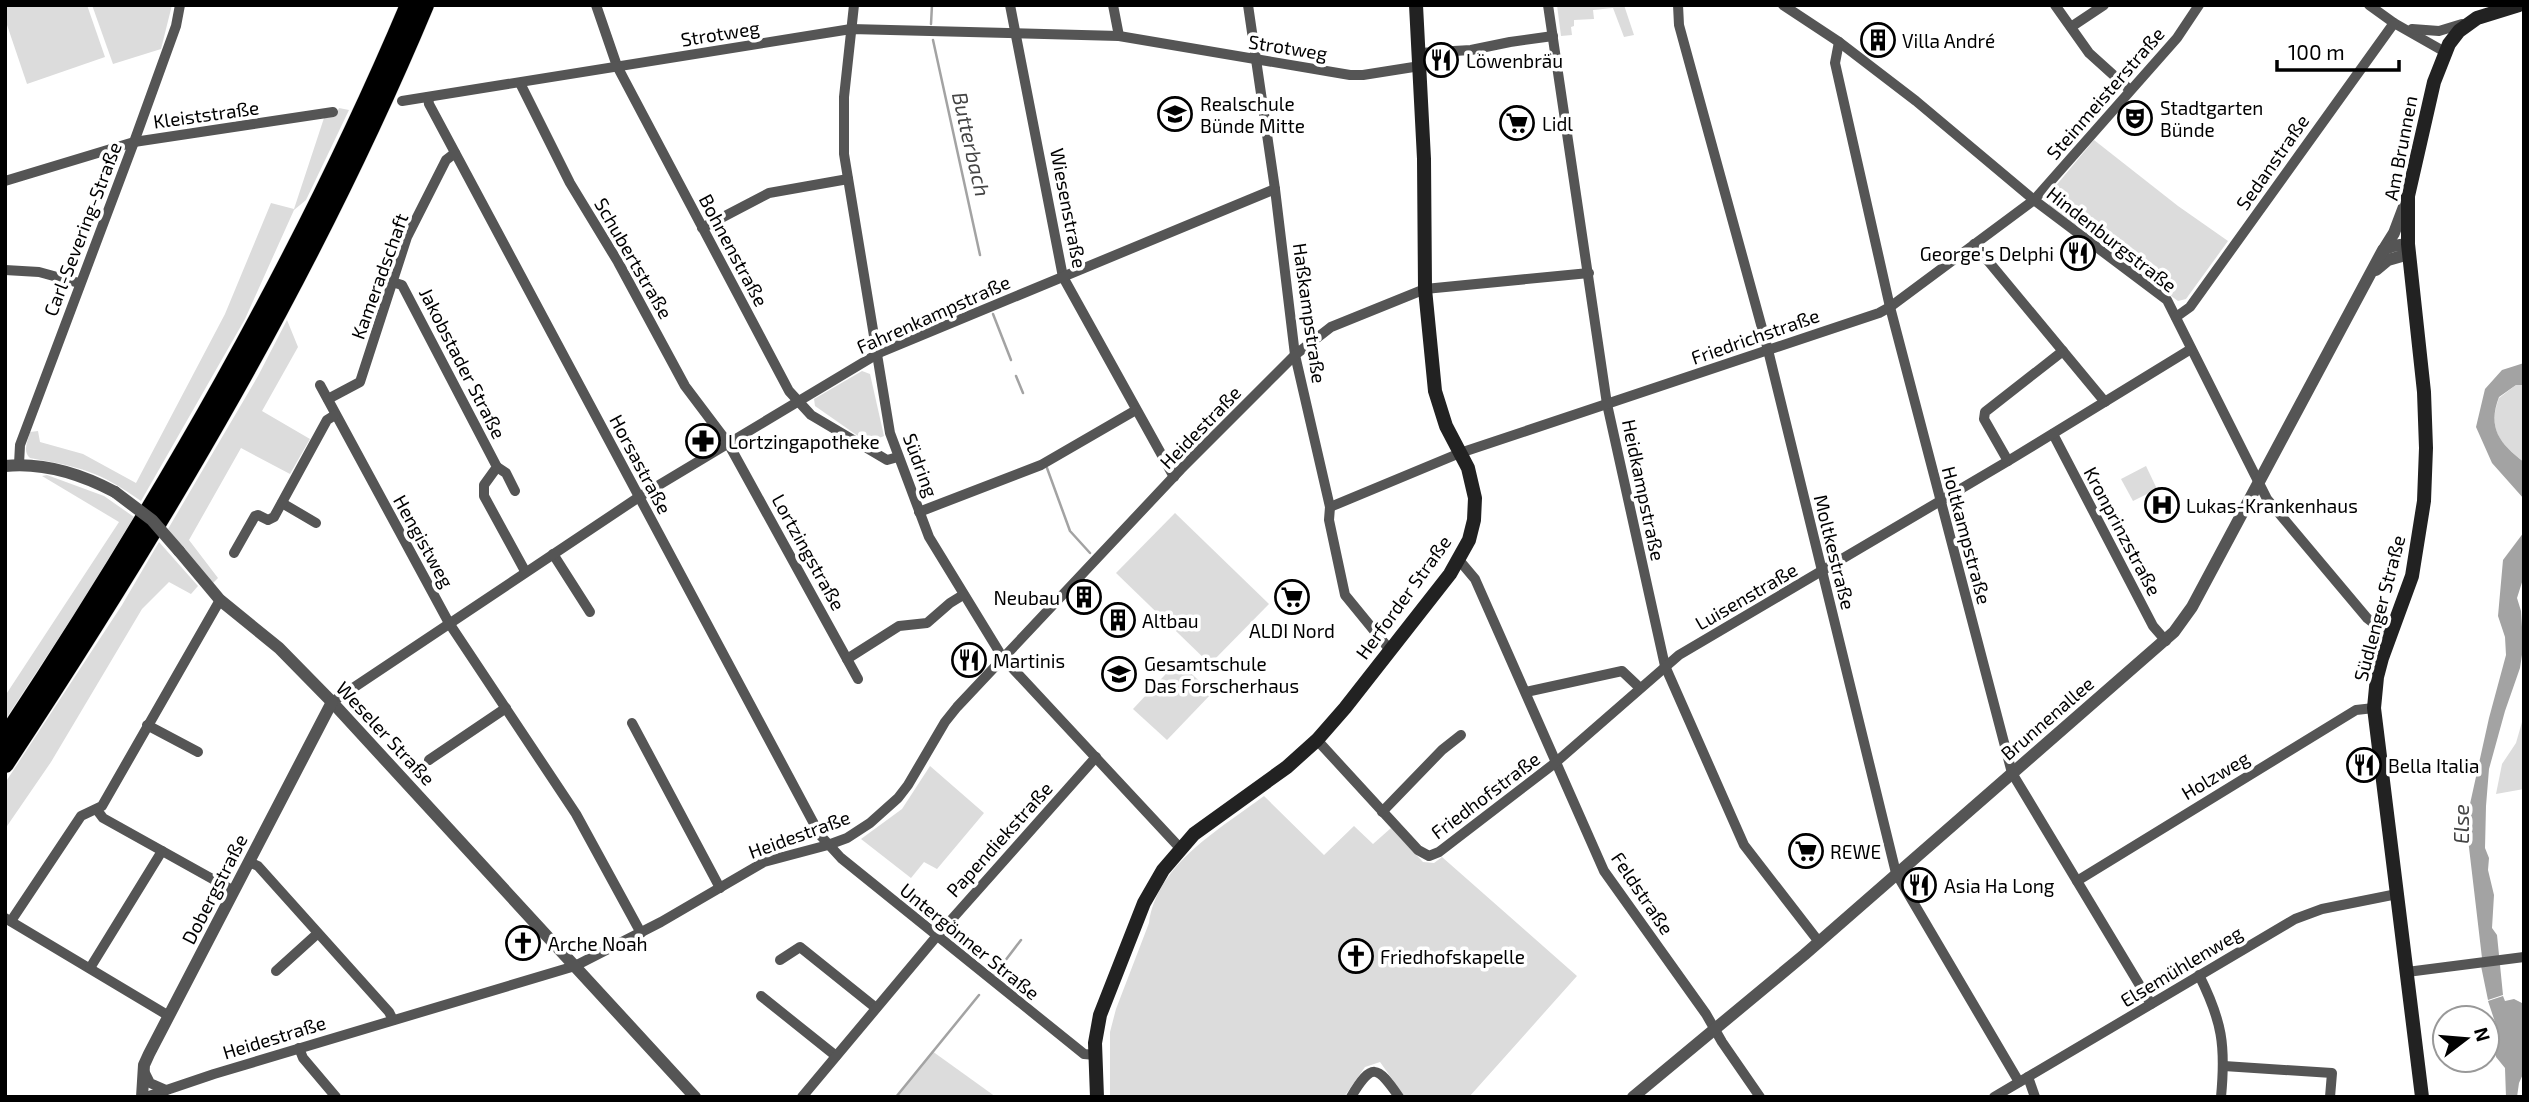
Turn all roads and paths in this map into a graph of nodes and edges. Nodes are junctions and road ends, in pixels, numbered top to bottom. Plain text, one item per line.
1 (180, 5) edge
2 (409, 5) edge
3 (425, 5) edge
4 (596, 5) edge
5 (854, 5) edge
6 (1010, 5) edge
7 (1114, 5) edge
8 (1248, 5) edge
9 (1416, 5) edge
10 (1422, 5) edge
11 (1548, 5) edge
12 (1678, 5) edge
13 (1783, 5) edge
14 (2055, 5) edge
15 (2104, 5) edge
16 (2199, 5) edge
17 (2369, 5) edge
18 (2488, 5) edge
19 (2512, 7) edge
20 (2473, 21) junction
21 (1419, 25) junction
22 (2398, 26) junction
23 (2071, 27) junction
24 (851, 29) junction
25 (1016, 34) junction
26 (1119, 36) junction
27 (1553, 36) junction
28 (1839, 42) junction
29 (2445, 51) junction
30 (1420, 59) junction
31 (1256, 60) junction
32 (617, 66) junction
33 (520, 83) junction
34 (2130, 90) junction
35 (428, 97) junction
36 (402, 101) dead end
37 (332, 113) dead end
38 (134, 142) junction
39 (455, 153) junction
40 (848, 179) junction
41 (5, 181) edge
42 (1275, 189) junction
43 (2408, 195) junction
44 (2034, 200) junction
45 (702, 228) junction
46 (1974, 244) junction
47 (2408, 249) junction
48 (2383, 250) junction
49 (5, 270) edge
50 (1589, 273) junction
51 (2371, 275) junction
52 (1063, 277) junction
53 (392, 282) junction
54 (79, 284) junction
55 (1425, 289) junction
56 (1890, 307) junction
57 (2176, 317) junction
58 (2191, 349) junction
59 (1768, 350) junction
60 (2063, 351) junction
61 (878, 353) junction
62 (1295, 355) junction
63 (320, 385) dead end
64 (328, 399) junction
65 (799, 401) junction
66 (2105, 402) junction
67 (1607, 404) junction
68 (1136, 410) junction
69 (335, 415) junction
70 (2053, 434) junction
71 (728, 443) junction
72 (1460, 453) junction
73 (898, 457) junction
74 (2008, 461) junction
75 (19, 464) junction
76 (5, 466) edge
77 (497, 467) junction
78 (1174, 477) junction
79 (2258, 484) junction
80 (515, 491) dead end
81 (639, 497) junction
82 (1940, 501) junction
83 (282, 503) junction
84 (1330, 507) junction
85 (919, 512) junction
86 (316, 523) dead end
87 (234, 553) dead end
88 (553, 554) junction
89 (1459, 560) junction
90 (525, 572) junction
91 (1822, 572) junction
92 (963, 595) junction
93 (220, 600) junction
94 (590, 612) dead end
95 (449, 623) junction
96 (2390, 636) junction
97 (2166, 641) junction
98 (1390, 650) junction
99 (1003, 658) junction
100 (847, 659) junction
101 (1665, 666) junction
102 (858, 680) dead end
103 (1640, 688) junction
104 (1526, 692) junction
105 (332, 702) junction
106 (506, 708) junction
107 (2374, 708) junction
108 (632, 723) dead end
109 (147, 725) junction
110 (1461, 735) dead end
111 (5, 738) edge
112 (1317, 740) junction
113 (198, 752) dead end
114 (1096, 757) junction
115 (429, 760) dead end
116 (1555, 763) junction
117 (5, 764) edge
118 (2012, 773) junction
119 (97, 810) junction
120 (1382, 812) junction
121 (828, 845) junction
122 (1180, 848) junction
123 (162, 851) junction
124 (249, 862) junction
125 (1896, 873) junction
126 (2077, 880) junction
127 (720, 888) junction
128 (234, 891) junction
129 (2397, 894) junction
130 (8, 920) edge
131 (641, 933) junction
132 (317, 934) junction
133 (936, 937) junction
134 (1819, 942) junction
135 (2518, 958) edge
136 (780, 960) dead end
137 (575, 966) junction
138 (90, 968) junction
139 (276, 971) dead end
140 (2407, 972) junction
141 (2199, 975) junction
142 (761, 996) dead end
143 (2151, 1004) junction
144 (876, 1009) junction
145 (170, 1016) junction
146 (393, 1020) junction
147 (1715, 1030) junction
148 (299, 1048) junction
149 (1095, 1055) junction
150 (836, 1056) junction
151 (2224, 1066) junction
152 (143, 1070) junction
153 (2023, 1079) junction
154 (166, 1090) junction
155 (144, 1097) edge
156 (336, 1097) edge
157 (695, 1097) edge
158 (802, 1097) edge
159 (1097, 1097) edge
160 (1351, 1097) edge
161 (1399, 1097) edge
162 (1633, 1097) edge
163 (1760, 1097) edge
164 (1994, 1097) edge
165 (2035, 1097) edge
166 (2221, 1097) edge
167 (2330, 1097) edge
168 (2422, 1097) edge

1 - 38 street, Carl-Severing-Straße
2 - 111 highway
3 - 117 highway
4 - 32 street, Bohnenstraße
5 - 24 street, Südring
6 - 25 street, Wiesenstraße
7 - 26 street
8 - 31 street, Haßkampstraße
9 - 21 main road, Herforder Straße
10 - 21 main road, Herforder Straße
11 - 27 street, Heidkampstraße
12 - 59 street, Moltkestraße
13 - 28 street, Hindenburgstraße
14 - 23 street
15 - 23 street
16 - 34 street, Steinmeisterstraße
17 - 22 street
18 - 19 street
19 - 20 main road
20 - 22 street
20 - 29 main road, Am Brunnen
21 - 30 main road, Herforder Straße
22 - 29 street
22 - 57 street, Sedanstraße
23 - 34 street
24 - 25 street, Strotweg
24 - 32 street, Strotweg
24 - 40 street, Südring
25 - 26 street, Strotweg
25 - 52 street, Wiesenstraße
26 - 31 street, Strotweg
27 - 30 street, Strotweg
27 - 50 street, Heidkampstraße
28 - 44 street, Hindenburgstraße
28 - 56 street, Holtkampstraße
29 - 43 main road, Am Brunnen
30 - 31 street, Strotweg
30 - 55 main road, Herforder Straße
31 - 42 street, Haßkampstraße
32 - 33 street, Strotweg
32 - 45 street, Bohnenstraße
33 - 35 street, Strotweg
33 - 71 street, Schubertstraße
34 - 44 street, Steinmeisterstraße
35 - 36 street, Strotweg
35 - 39 street, Horsastraße
37 - 38 street, Kleiststraße
38 - 41 street, Kleiststraße
38 - 54 street, Carl-Severing-Straße
39 - 53 street, Kameradschaft
39 - 81 street, Horsastraße
40 - 45 street
40 - 61 street, Südring
42 - 52 street, Fahrenkampstraße
42 - 62 street, Haßkampstraße
43 - 47 main road, Am Brunnen
43 - 48 street, Brunnenallee
44 - 46 street, Friedrichstraße
44 - 57 street, Hindenburgstraße
45 - 65 street, Bohnenstraße
46 - 56 street, Friedrichstraße
46 - 60 street
47 - 48 street
47 - 51 street, Brunnenallee
47 - 96 main road, Südlenger Straße
48 - 51 street, Brunnenallee
49 - 54 street
50 - 55 street, Heidestraße
50 - 67 street, Heidkampstraße
51 - 79 street, Brunnenallee
52 - 61 street, Fahrenkampstraße
52 - 68 street, Wiesenstraße
53 - 64 street, Kameradschaft
53 - 77 street, Jakobstader Straße
54 - 75 street, Carl-Severing-Straße
55 - 62 street, Heidestraße
55 - 72 main road, Herforder Straße
56 - 59 street, Friedrichstraße
56 - 82 street, Holtkampstraße
57 - 58 street, Hindenburgstraße
58 - 66 street, Luisenstraße
58 - 79 street, Hindenburgstraße
59 - 67 street, Friedrichstraße
59 - 91 street, Moltkestraße
60 - 66 street
60 - 74 street
61 - 65 street, Fahrenkampstraße
61 - 73 street, Südring
62 - 78 street, Heidestraße
62 - 84 street, Haßkampstraße
63 - 64 street, Hengistweg
64 - 69 street, Hengistweg
65 - 71 street, Fahrenkampstraße
65 - 73 street, Bohnenstraße
66 - 70 street, Luisenstraße
67 - 72 street, Friedrichstraße
67 - 101 street, Heidkampstraße
68 - 78 street, Wiesenstraße
68 - 85 street
69 - 83 street
69 - 95 street, Hengistweg
70 - 74 street, Luisenstraße
70 - 97 street, Kronprinzstraße
71 - 81 street, Fahrenkampstraße
71 - 100 street, Lortzingstraße
72 - 84 street, Friedrichstraße
72 - 89 main road, Herforder Straße
73 - 85 street, Südring
74 - 82 street, Luisenstraße
75 - 76 street, Weseler Straße
75 - 93 street, Weseler Straße, bridge
77 - 80 street, Jakobstader Straße
77 - 90 street, Jakobstader Straße
78 - 99 street, Heidestraße
79 - 96 street, Hindenburgstraße
79 - 97 street, Brunnenallee
81 - 88 street, Fahrenkampstraße
81 - 121 street, Horsastraße
82 - 91 street, Luisenstraße
82 - 118 street, Holtkampstraße
83 - 86 street
83 - 87 street
84 - 98 street, Haßkampstraße
85 - 92 street, Südring
88 - 90 street, Fahrenkampstraße
88 - 94 street
89 - 98 main road, Herforder Straße
89 - 104 street, Feldstraße
90 - 95 street, Fahrenkampstraße
91 - 101 street, Luisenstraße
91 - 125 street, Moltkestraße
92 - 99 street, Südring
92 - 100 street
93 - 105 street, Weseler Straße
93 - 109 street
95 - 105 street, Fahrenkampstraße
95 - 106 street, Hengistweg
96 - 107 main road, Südlenger Straße
97 - 118 street, Brunnenallee
98 - 112 main road, Herforder Straße
99 - 114 street, Südring
99 - 121 street, Heidestraße
100 - 102 street, Lortzingstraße
101 - 103 street, Luisenstraße
101 - 134 street, Heidkampstraße
103 - 104 street
103 - 116 street, Luisenstraße
104 - 116 street, Feldstraße
105 - 124 street, Dobergstraße
105 - 137 street, Weseler Straße
106 - 115 street
106 - 131 street, Hengistweg
107 - 126 street, Holzweg
107 - 129 main road, Südlenger Straße
108 - 127 street
109 - 113 street
109 - 119 street
110 - 120 street
112 - 120 street, Friedhofstraße
112 - 122 main road, Herforder Straße
114 - 122 street, Südring
114 - 133 street, Papendiekstraße
116 - 120 street, Friedhofstraße
116 - 147 street, Feldstraße
118 - 125 street, Brunnenallee
118 - 126 street, Holtkampstraße
119 - 123 street
119 - 130 street
121 - 127 street, Heidestraße
121 - 133 street, Untergönner Straße
122 - 149 main road, Herforder Straße
123 - 128 street
123 - 138 street
124 - 128 street, Dobergstraße
124 - 132 street
125 - 134 street, Brunnenallee
125 - 153 street, Moltkestraße
126 - 143 street, Holtkampstraße
127 - 131 street, Heidestraße
128 - 145 street, Dobergstraße
129 - 140 main road, Südlenger Straße
129 - 141 street, Elsemühlenweg
130 - 138 street
131 - 137 street, Heidestraße
132 - 139 street
132 - 146 street
133 - 144 street, Papendiekstraße
133 - 149 street, Untergönner Straße
134 - 147 street, Brunnenallee
135 - 140 street
136 - 144 street
137 - 146 street, Heidestraße
137 - 157 street, Weseler Straße
138 - 145 street
140 - 168 main road, Südlenger Straße
141 - 143 street, Elsemühlenweg
141 - 151 street
142 - 150 street
143 - 153 street, Elsemühlenweg
144 - 150 street, Papendiekstraße
145 - 152 street, Dobergstraße
146 - 148 street, Heidestraße
147 - 162 street, Brunnenallee
147 - 163 street, Feldstraße
148 - 154 street, Heidestraße
148 - 156 street
149 - 159 main road, Herforder Straße
150 - 158 street, Papendiekstraße
151 - 166 street
151 - 167 street
152 - 154 street
152 - 155 street, Dobergstraße
153 - 164 street, Elsemühlenweg
153 - 165 street, Moltkestraße
154 - 155 street, Heidestraße
160 - 161 street

